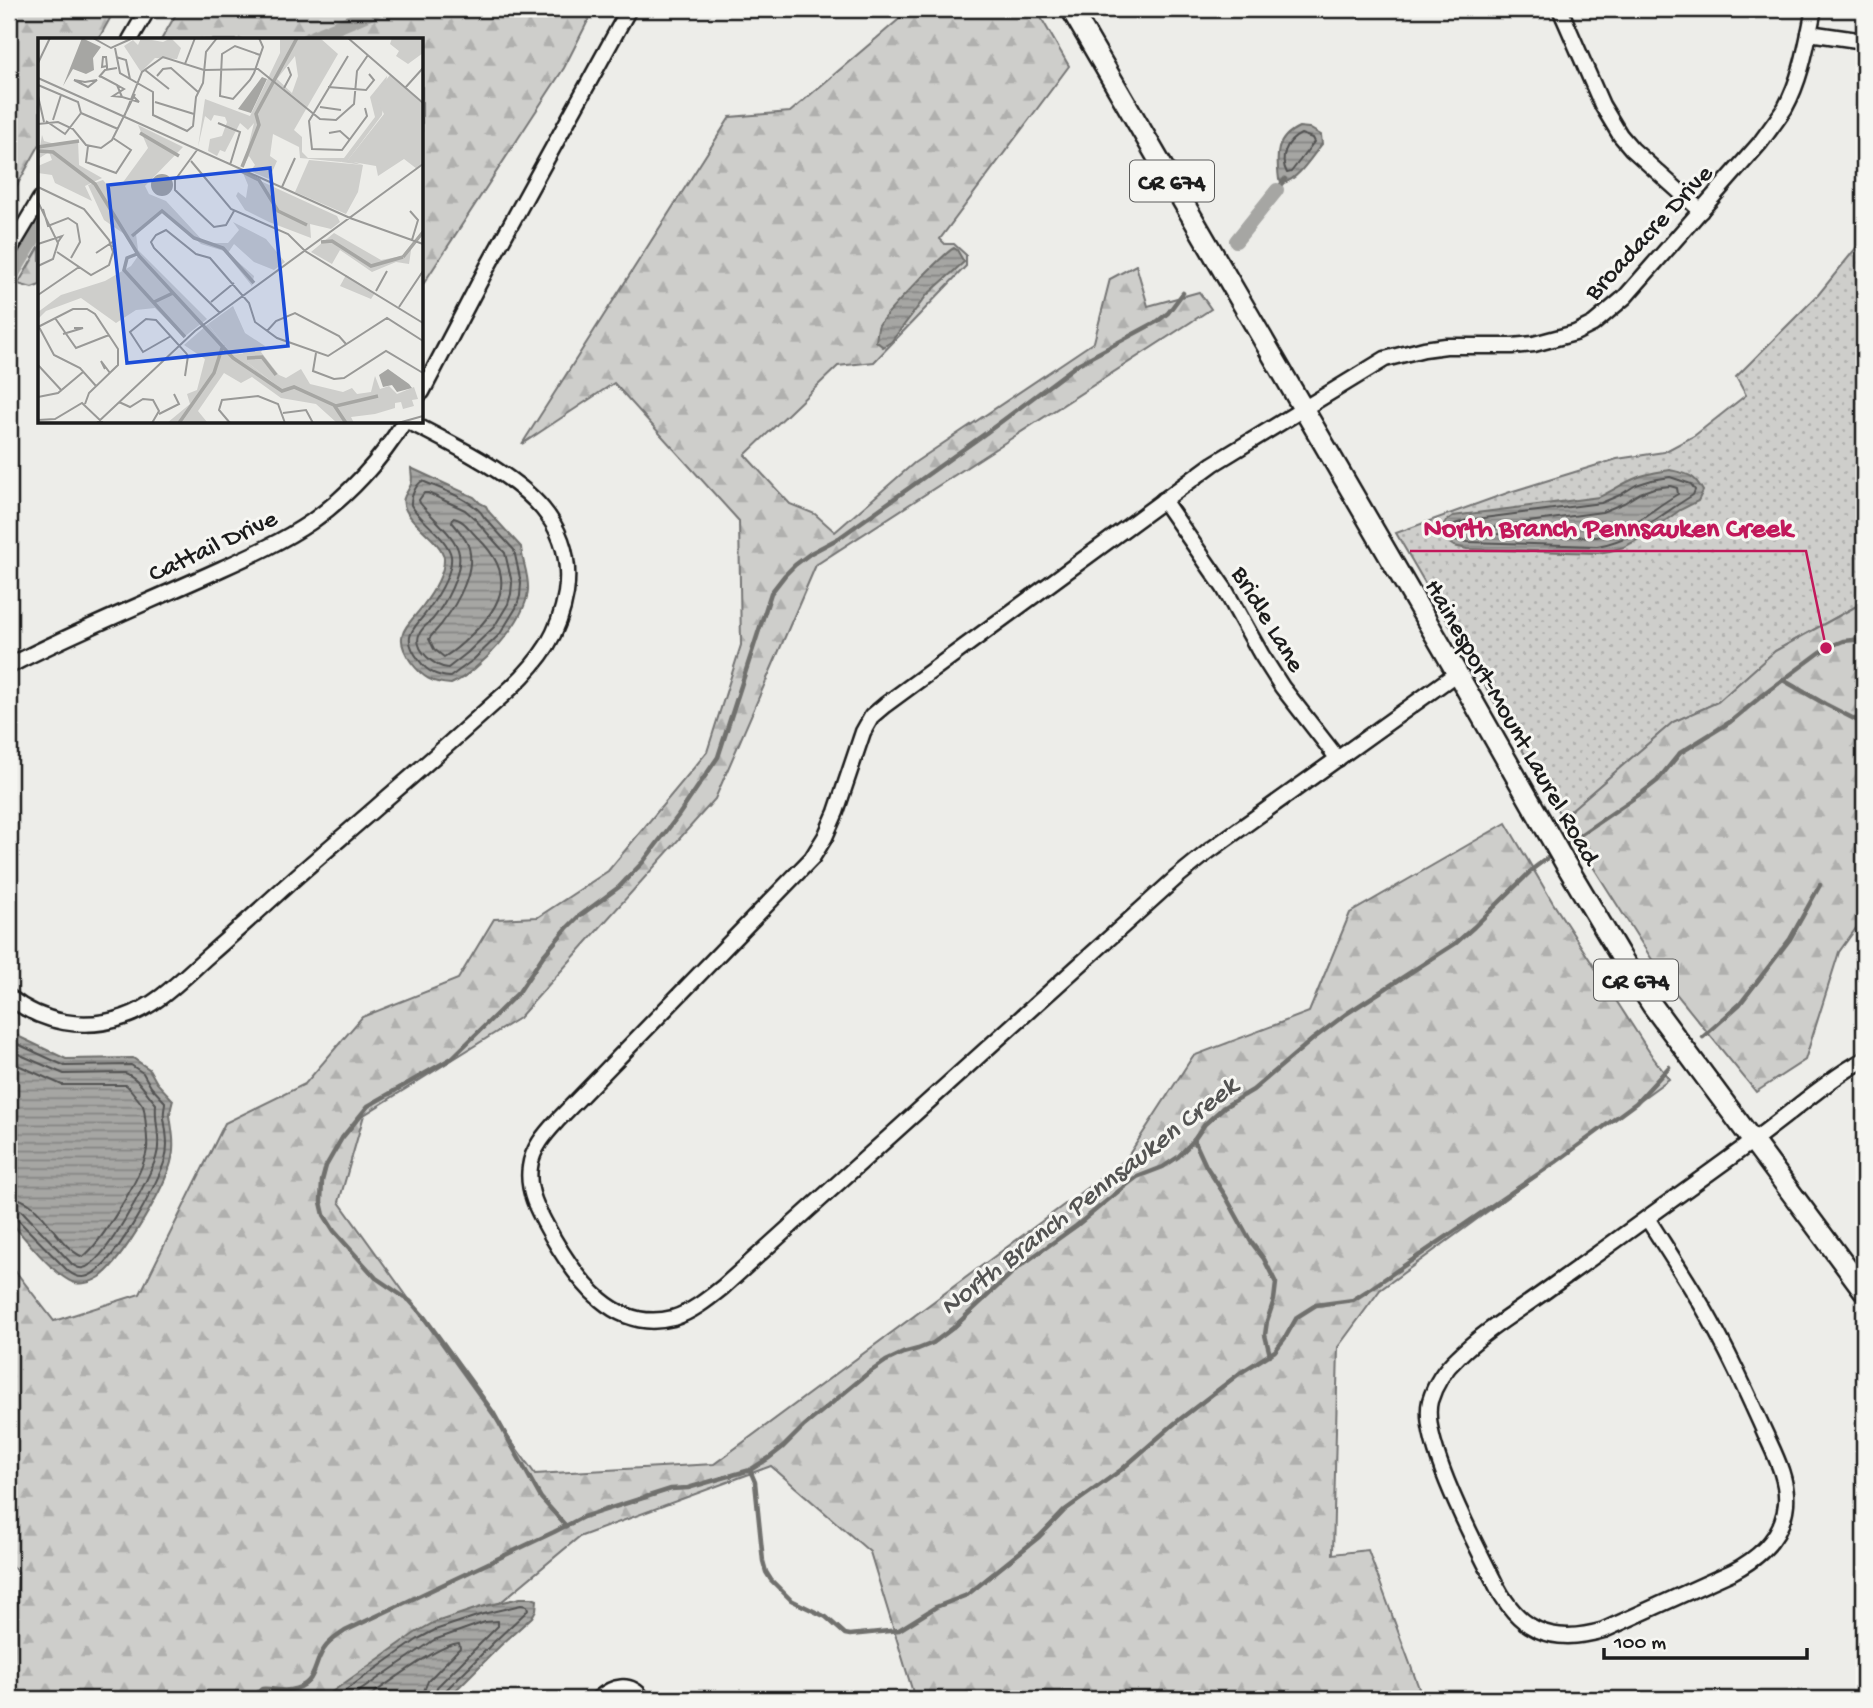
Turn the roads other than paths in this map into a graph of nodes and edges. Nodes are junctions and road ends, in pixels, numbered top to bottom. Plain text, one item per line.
1 (148, 9) edge
2 (629, 9) edge
3 (1071, 9) edge
4 (1560, 9) edge
5 (1814, 9) edge
6 (1809, 33) junction
7 (131, 38) edge
8 (1864, 41) edge
9 (38, 202) edge
10 (1701, 211) junction
11 (9, 251) edge
12 (424, 388) edge
13 (1303, 407) junction
14 (405, 424) edge
15 (410, 424) edge
16 (1163, 500) junction
17 (9, 666) edge
18 (1457, 673) junction
19 (1338, 759) junction
20 (9, 997) edge
21 (1864, 1060) edge
22 (1753, 1141) junction
23 (1647, 1218) junction
24 (1864, 1291) edge
25 (598, 1699) edge
26 (643, 1699) edge

1 - 7 street
2 - 12 street
3 - 13 main road, Hainesport-Mount Laurel Road / CR 674
4 - 10 street
5 - 6 street, Broadacre Drive
6 - 8 street
6 - 10 street, Broadacre Drive
9 - 11 street
10 - 13 street, Broadacre Drive
13 - 16 street, Broadacre Drive
13 - 18 main road, Hainesport-Mount Laurel Road / CR 674
14 - 17 street, Cattail Drive
15 - 20 street
16 - 19 street, Bridle Lane
16 - 19 street, Broadacre Drive
18 - 19 street, Broadacre Drive
18 - 22 main road, Hainesport-Mount Laurel Road / CR 674
21 - 22 street
22 - 23 street
22 - 24 main road, Hainesport-Mount Laurel Road / CR 674
23 - 23 street
25 - 26 street

